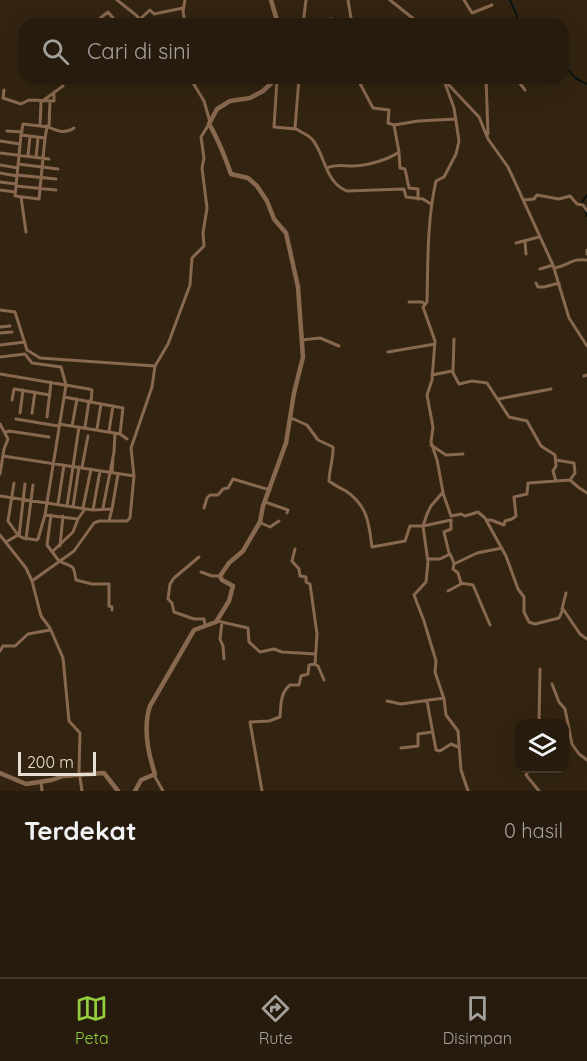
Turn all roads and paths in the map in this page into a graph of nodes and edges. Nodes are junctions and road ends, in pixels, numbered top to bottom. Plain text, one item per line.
1 (117, 0) edge
2 (185, 0) edge
3 (271, 0) edge
4 (306, 0) edge
5 (348, 0) edge
6 (390, 0) edge
7 (464, 0) edge
8 (492, 5) dead end
9 (183, 8) junction
10 (100, 18) edge
11 (112, 18) edge
12 (139, 18) edge
13 (141, 18) edge
14 (184, 18) edge
15 (277, 18) edge
16 (304, 18) edge
17 (351, 18) edge
18 (412, 18) edge
19 (194, 84) edge
20 (271, 84) edge
21 (277, 84) edge
22 (299, 84) edge
23 (360, 84) edge
24 (446, 84) edge
25 (449, 84) edge
26 (486, 84) edge
27 (521, 84) edge
28 (63, 86) dead end
29 (4, 90) dead end
30 (525, 90) dead end
31 (54, 92) junction
32 (41, 102) junction
33 (50, 102) junction
34 (456, 119) junction
35 (209, 123) junction
36 (394, 125) junction
37 (40, 126) junction
38 (48, 127) junction
39 (74, 128) dead end
40 (296, 129) junction
41 (7, 131) dead end
42 (22, 134) junction
43 (30, 136) junction
44 (38, 137) junction
45 (45, 138) junction
46 (488, 139) junction
47 (0, 141) edge
48 (20, 144) junction
49 (399, 152) junction
50 (0, 153) edge
51 (19, 155) junction
52 (28, 156) junction
53 (36, 157) junction
54 (43, 158) junction
55 (49, 159) dead end
56 (0, 165) edge
57 (18, 166) junction
58 (42, 167) junction
59 (326, 168) junction
60 (58, 169) dead end
61 (0, 173) edge
62 (17, 175) junction
63 (41, 178) junction
64 (56, 179) dead end
65 (0, 182) edge
66 (16, 185) junction
67 (40, 188) junction
68 (407, 189) junction
69 (0, 190) edge
70 (56, 190) dead end
71 (15, 192) junction
72 (21, 197) junction
73 (418, 199) junction
74 (524, 200) junction
75 (431, 204) junction
76 (587, 211) edge
77 (26, 232) dead end
78 (539, 237) junction
79 (525, 242) junction
80 (516, 243) dead end
81 (526, 254) dead end
82 (587, 260) edge
83 (554, 267) junction
84 (540, 269) dead end
85 (536, 283) dead end
86 (559, 283) junction
87 (409, 302) dead end
88 (425, 304) junction
89 (0, 310) edge
90 (10, 326) dead end
91 (0, 327) edge
92 (12, 332) dead end
93 (0, 333) edge
94 (454, 339) dead end
95 (302, 340) junction
96 (24, 342) junction
97 (586, 343) edge
98 (435, 344) junction
99 (0, 345) edge
100 (339, 346) dead end
101 (388, 352) dead end
102 (0, 357) edge
103 (154, 366) junction
104 (453, 372) junction
105 (0, 374) edge
106 (432, 375) junction
107 (51, 382) junction
108 (66, 384) junction
109 (551, 389) dead end
110 (23, 390) junction
111 (35, 392) junction
112 (50, 394) junction
113 (64, 397) junction
114 (77, 399) junction
115 (498, 399) junction
116 (12, 400) dead end
117 (90, 402) junction
118 (101, 404) junction
119 (113, 406) junction
120 (20, 413) dead end
121 (32, 413) dead end
122 (47, 417) dead end
123 (291, 418) junction
124 (16, 419) dead end
125 (0, 424) edge
126 (59, 425) junction
127 (72, 426) junction
128 (79, 427) junction
129 (85, 427) junction
130 (97, 429) junction
131 (109, 431) junction
132 (6, 432) junction
133 (118, 433) junction
134 (87, 436) dead end
135 (49, 437) dead end
136 (127, 439) dead end
137 (431, 445) junction
138 (2, 454) edge
139 (463, 454) dead end
140 (556, 460) junction
141 (53, 462) junction
142 (64, 465) junction
143 (73, 466) junction
144 (80, 467) junction
145 (91, 469) junction
146 (100, 471) junction
147 (111, 472) junction
148 (0, 474) edge
149 (118, 474) junction
150 (134, 476) junction
151 (570, 480) junction
152 (556, 481) junction
153 (14, 483) dead end
154 (25, 484) dead end
155 (33, 484) dead end
156 (270, 490) junction
157 (443, 493) junction
158 (587, 493) edge
159 (0, 496) edge
160 (11, 497) junction
161 (23, 500) junction
162 (31, 501) junction
163 (265, 502) junction
164 (46, 504) junction
165 (58, 504) junction
166 (67, 506) junction
167 (73, 507) junction
168 (103, 508) junction
169 (204, 508) dead end
170 (84, 509) junction
171 (112, 509) junction
172 (93, 510) junction
173 (287, 513) dead end
174 (45, 514) junction
175 (51, 515) junction
176 (63, 516) junction
177 (451, 518) junction
178 (78, 519) junction
179 (486, 520) junction
180 (109, 521) junction
181 (279, 521) dead end
182 (259, 522) junction
183 (423, 526) junction
184 (0, 535) edge
185 (18, 536) junction
186 (26, 539) junction
187 (6, 542) junction
188 (60, 546) junction
189 (502, 548) junction
190 (295, 549) dead end
191 (52, 552) junction
192 (449, 553) junction
193 (200, 556) dead end
194 (428, 559) junction
195 (59, 561) junction
196 (454, 564) junction
197 (201, 572) dead end
198 (220, 576) junction
199 (32, 581) junction
200 (461, 584) junction
201 (448, 591) dead end
202 (566, 593) dead end
203 (562, 609) junction
204 (112, 610) dead end
205 (219, 621) junction
206 (205, 625) junction
207 (490, 625) dead end
208 (50, 630) junction
209 (587, 639) edge
210 (0, 651) edge
211 (316, 654) junction
212 (224, 659) dead end
213 (314, 664) junction
214 (540, 669) dead end
215 (324, 680) dead end
216 (552, 684) dead end
217 (444, 698) junction
218 (427, 700) junction
219 (387, 701) dead end
220 (539, 719) edge
221 (432, 732) junction
222 (458, 747) junction
223 (401, 748) dead end
224 (587, 760) edge
225 (0, 773) edge
226 (527, 773) edge
227 (79, 775) junction
228 (154, 775) junction
229 (41, 782) junction
230 (42, 791) edge
231 (82, 791) edge
232 (118, 791) edge
233 (135, 791) edge
234 (163, 791) edge
235 (262, 791) edge
236 (468, 791) edge
237 (539, 791) edge

1 - 12 street
2 - 9 street
3 - 15 street
4 - 16 street
5 - 17 street
6 - 18 street
7 - 8 street
9 - 13 street
9 - 14 street
10 - 11 street
19 - 35 street
20 - 35 street
21 - 40 street
22 - 40 street
23 - 36 street
24 - 34 street
25 - 46 street
26 - 46 street
27 - 30 street
28 - 31 street
29 - 32 street
31 - 32 street
31 - 33 street
32 - 33 street
32 - 37 street
33 - 38 street
34 - 36 street
34 - 75 street
35 - 95 street
35 - 103 street
36 - 49 street
37 - 38 street
37 - 42 street
38 - 39 street
38 - 45 street
40 - 59 street
41 - 42 street
42 - 43 street
42 - 48 street
43 - 44 street
43 - 52 street
44 - 45 street
44 - 53 street
45 - 54 street
46 - 74 street
47 - 48 street
48 - 51 street
49 - 59 street
49 - 68 street
50 - 51 street
51 - 52 street
51 - 57 street
52 - 53 street
53 - 54 street
54 - 55 street
54 - 58 street
56 - 57 street
57 - 58 street
57 - 62 street
58 - 60 street
58 - 63 street
59 - 68 street
61 - 62 street
62 - 63 street
62 - 66 street
63 - 64 street
63 - 67 street
65 - 66 street
66 - 67 street
66 - 71 street
67 - 70 street
67 - 72 street
68 - 73 street
68 - 73 street
69 - 71 street
71 - 72 street
72 - 77 street
73 - 75 street
74 - 76 street
74 - 78 street
75 - 88 street
78 - 79 street
78 - 83 street
79 - 80 street
79 - 81 street
82 - 83 street
83 - 84 street
83 - 86 street
85 - 86 street
86 - 97 street
87 - 88 street
88 - 98 street
89 - 96 street
90 - 91 street
92 - 93 street
94 - 104 street
95 - 100 street
95 - 123 street
96 - 99 street
96 - 103 street
98 - 101 street
98 - 106 street
102 - 108 street
103 - 150 street
104 - 106 street
104 - 115 street
105 - 107 street
106 - 137 street
107 - 108 street
107 - 112 street
108 - 113 street
108 - 117 street
109 - 115 street
110 - 111 street
110 - 116 street
110 - 120 street
111 - 112 street
111 - 121 street
112 - 122 street
113 - 114 street
113 - 126 street
114 - 117 street
114 - 127 street
115 - 140 street
117 - 118 street
117 - 129 street
118 - 119 street
118 - 130 street
119 - 131 street
119 - 133 street
123 - 156 street
123 - 183 street
124 - 126 street
125 - 132 street
126 - 127 street
126 - 141 street
127 - 128 street
128 - 129 street
128 - 143 street
129 - 130 street
130 - 131 street
131 - 133 street
132 - 135 street
132 - 138 street
133 - 136 street
133 - 147 street
134 - 144 street
137 - 139 street
137 - 157 street
138 - 141 street
138 - 148 street
140 - 151 street
140 - 152 street
141 - 142 street
141 - 164 street
142 - 143 street
142 - 165 street
143 - 144 street
143 - 166 street
144 - 145 street
144 - 167 street
145 - 146 street
145 - 170 street
146 - 147 street
146 - 172 street
147 - 149 street
147 - 168 street
149 - 150 street
149 - 171 street
150 - 180 street
151 - 152 street
151 - 158 street
152 - 179 street
153 - 160 street
154 - 161 street
155 - 162 street
156 - 163 street
156 - 169 street
157 - 177 street
157 - 183 street
159 - 160 street
160 - 161 street
160 - 185 street
161 - 162 street
161 - 185 street
162 - 164 street
162 - 186 street
163 - 173 street
163 - 182 street
164 - 165 street
164 - 174 street
165 - 166 street
166 - 167 street
167 - 170 street
168 - 171 street
168 - 172 street
170 - 172 street
170 - 178 street
171 - 180 street
174 - 175 street
174 - 186 street
175 - 176 street
175 - 191 street
176 - 178 street
176 - 188 street
177 - 179 street
177 - 183 street
177 - 192 street
178 - 188 street
179 - 189 street
180 - 195 street
181 - 182 street
182 - 198 street
183 - 194 street
184 - 187 street
185 - 186 street
185 - 187 street
187 - 199 street
188 - 191 street
189 - 196 street
189 - 203 street
190 - 211 street
191 - 195 street
192 - 194 street
192 - 196 street
193 - 206 street
194 - 217 street
195 - 199 street
195 - 204 street
196 - 200 street
197 - 198 street
198 - 205 street
199 - 208 street
200 - 201 street
200 - 207 street
202 - 203 street
203 - 209 street
205 - 206 street
205 - 211 street
205 - 212 street
206 - 228 street
208 - 210 street
208 - 227 street
211 - 213 street
213 - 215 street
213 - 235 street
214 - 220 street
216 - 224 street
217 - 218 street
217 - 222 street
218 - 219 street
218 - 221 street
221 - 222 street
221 - 223 street
222 - 236 street
225 - 229 street
226 - 237 street
227 - 229 street
227 - 231 street
227 - 232 street
228 - 233 street
228 - 234 street
229 - 230 street

